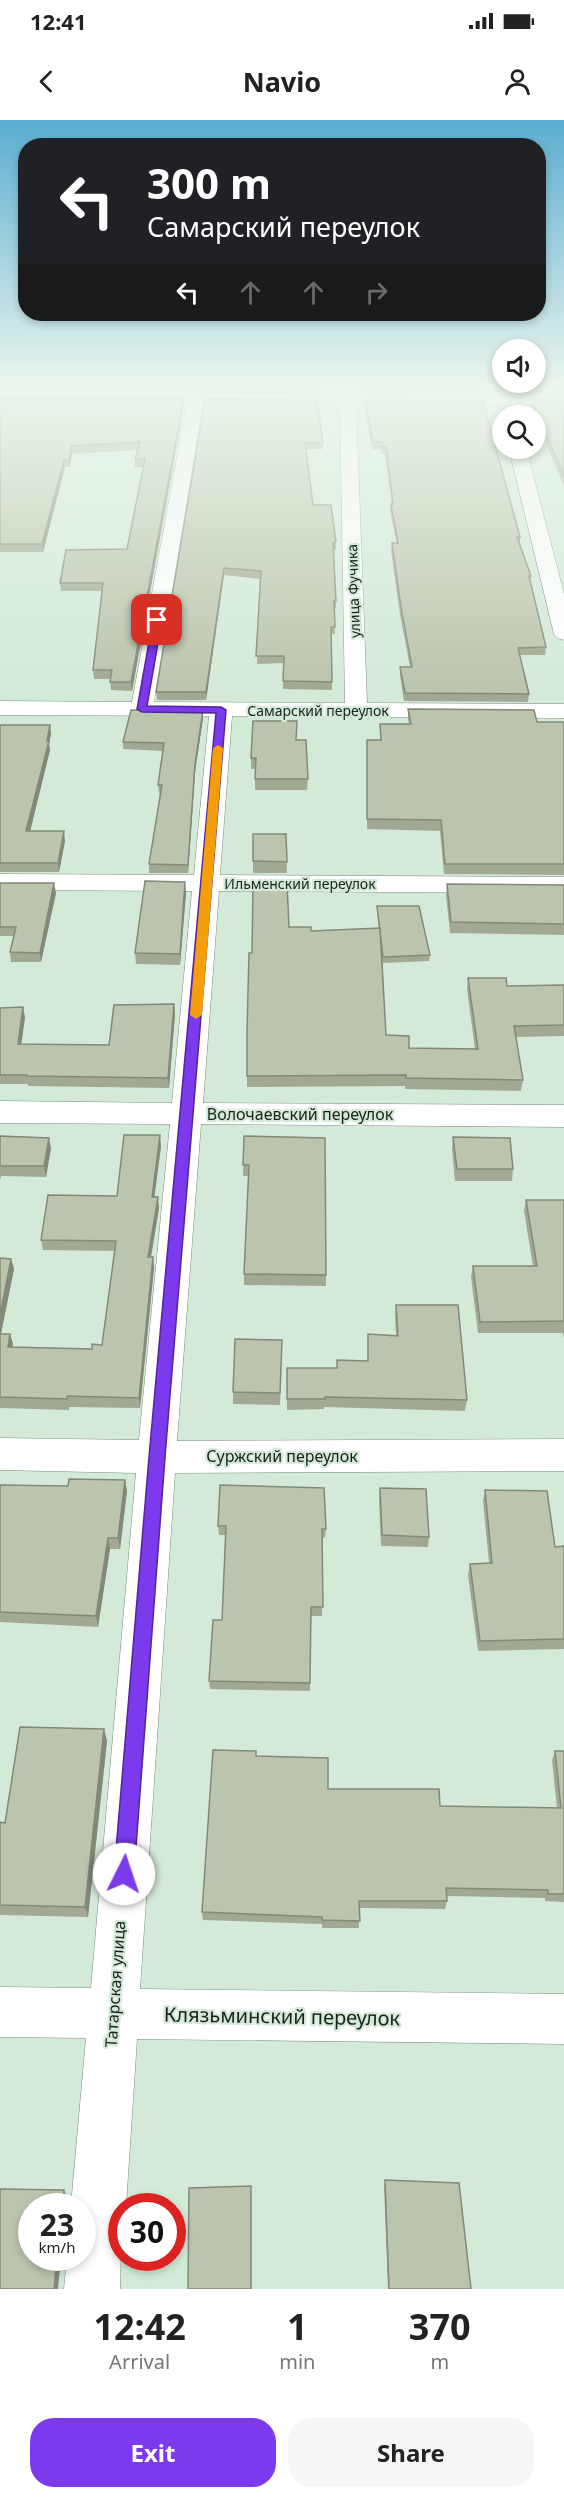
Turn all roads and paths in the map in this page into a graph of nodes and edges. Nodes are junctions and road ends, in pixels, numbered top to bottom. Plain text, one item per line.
1 (181, 486) edge
2 (351, 486) edge
3 (527, 486) edge
4 (564, 634) edge
5 (0, 708) edge
6 (142, 709) junction
7 (221, 710) junction
8 (357, 710) junction
9 (564, 711) edge
10 (0, 882) edge
11 (207, 882) junction
12 (564, 885) edge
13 (0, 1112) edge
14 (188, 1114) junction
15 (564, 1116) edge
16 (0, 1454) edge
17 (564, 1455) edge
18 (157, 1457) junction
19 (0, 2012) edge
20 (113, 2014) junction
21 (564, 2019) edge
22 (92, 2289) edge

1 - 6 street
2 - 8 street, улица Фучика
3 - 4 street
5 - 6 street, Самарский переулок
6 - 7 street, Самарский переулок
7 - 8 street, Самарский переулок
7 - 11 street, Татарская улица
8 - 9 street, Самарский переулок
10 - 11 street, Ильменский переулок
11 - 12 street, Ильменский переулок
11 - 14 street, Татарская улица
13 - 14 street, Волочаевский переулок
14 - 15 street, Волочаевский переулок
14 - 18 street, Татарская улица
16 - 18 street, Суржский переулок
17 - 18 street, Суржский переулок
18 - 20 street, Татарская улица
19 - 20 street, Клязьминский переулок
20 - 21 street, Клязьминский переулок
20 - 22 street, Татарская улица

